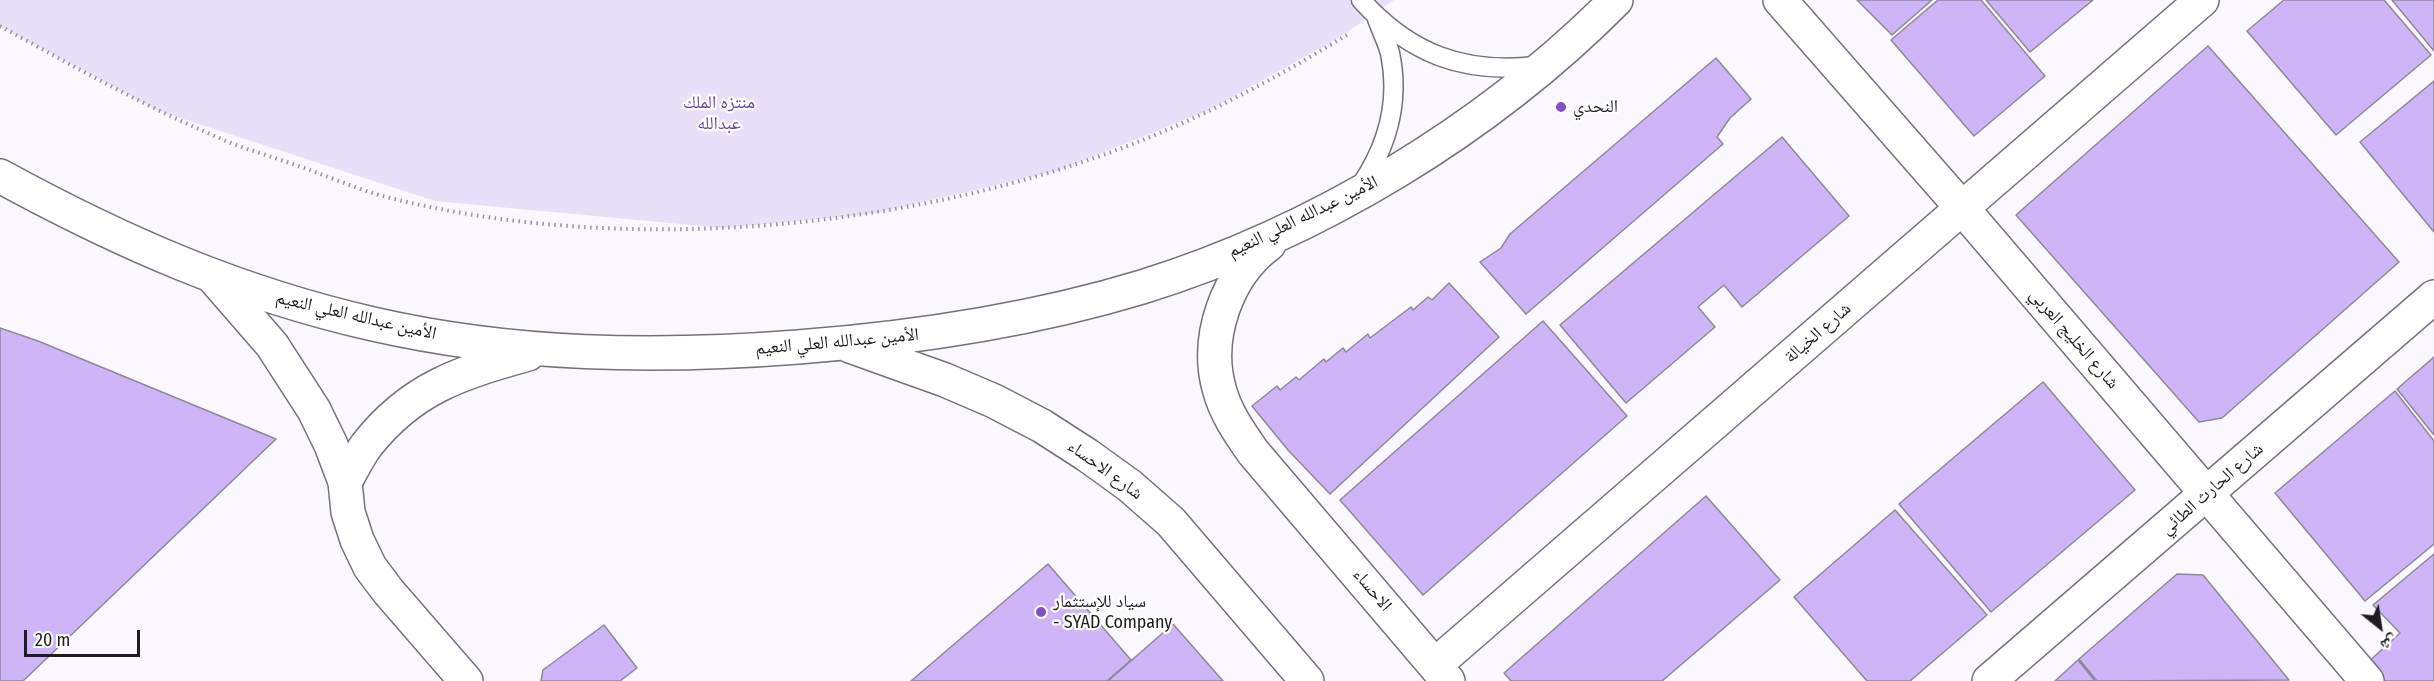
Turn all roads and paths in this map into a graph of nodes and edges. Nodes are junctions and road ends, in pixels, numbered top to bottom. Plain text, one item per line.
1 (1361, 0) edge
2 (1617, 0) edge
3 (1780, 0) edge
4 (2202, 0) edge
5 (1376, 17) junction
6 (0, 26) edge
7 (1544, 66) junction
8 (0, 176) edge
9 (1355, 194) junction
10 (1962, 208) junction
11 (1288, 229) junction
12 (212, 276) junction
13 (2434, 297) edge
14 (843, 344) junction
15 (543, 350) junction
16 (345, 482) junction
17 (2206, 494) junction
18 (1441, 673) edge
19 (453, 676) edge
20 (1307, 681) edge
21 (1989, 681) edge
22 (2367, 681) edge

1 - 5 lane
2 - 7 main road, الأمين عبدالله العلي النعيم
3 - 10 main road, شارع الخليج العربي
4 - 10 main road, شارع الخيالة
5 - 6 path
5 - 7 lane
5 - 9 lane
7 - 9 main road, الأمين عبدالله العلي النعيم
8 - 12 main road, الأمين عبدالله العلي النعيم
9 - 11 main road, الأمين عبدالله العلي النعيم
10 - 17 main road, شارع الخليج العربي
10 - 18 main road, شارع الخيالة
11 - 14 main road, الأمين عبدالله العلي النعيم
11 - 18 main road, الاحساء
12 - 15 main road, الأمين عبدالله العلي النعيم
12 - 16 main road
13 - 17 main road, شارع الحارث الطائي
14 - 15 main road, الأمين عبدالله العلي النعيم
14 - 20 main road, شارع الاحساء
15 - 16 main road
16 - 19 main road
17 - 21 main road, شارع الحارث الطائي
17 - 22 main road, شارع الخليج العربي

